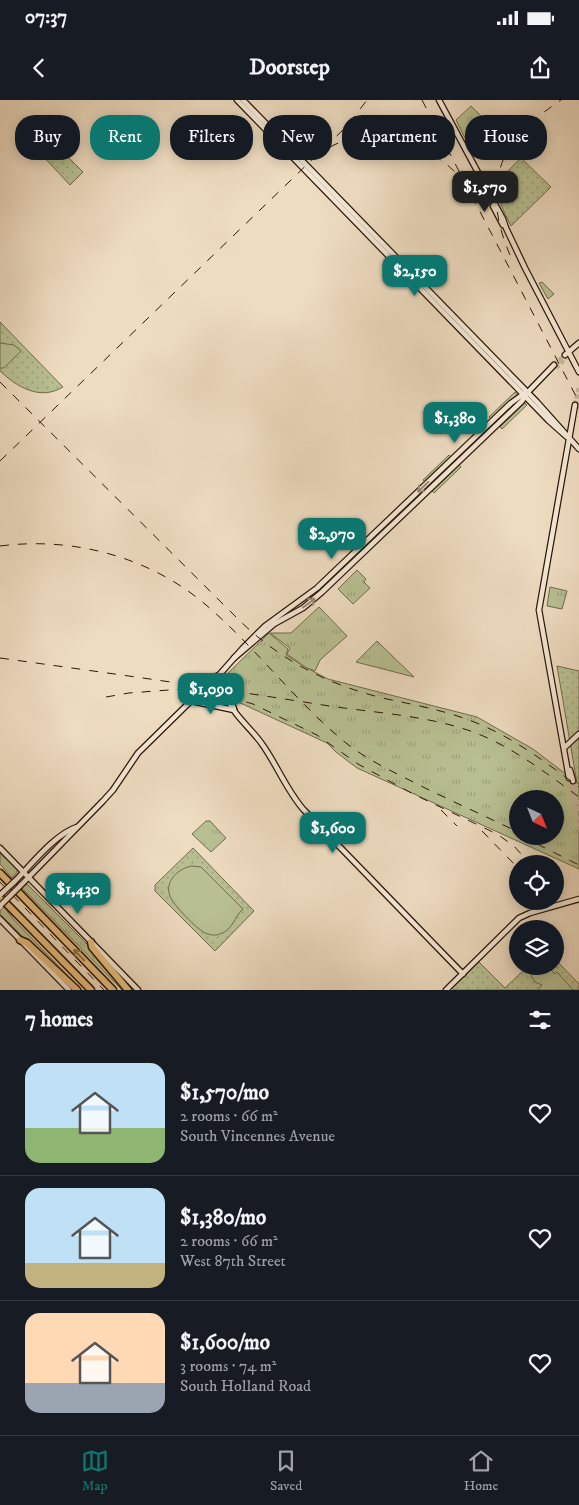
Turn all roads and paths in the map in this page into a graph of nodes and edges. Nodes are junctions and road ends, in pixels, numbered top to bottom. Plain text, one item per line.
1 (237, 100) edge
2 (243, 100) edge
3 (439, 100) edge
4 (579, 343) edge
5 (567, 355) junction
6 (555, 367) tunnel mouth
7 (579, 372) edge
8 (525, 394) junction
9 (576, 407) dead end
10 (570, 439) junction
11 (579, 449) edge
12 (217, 676) junction
13 (210, 682) tunnel mouth
14 (223, 684) tunnel mouth
15 (199, 693) tunnel mouth
16 (228, 698) tunnel mouth
17 (191, 701) junction
18 (234, 710) junction
19 (579, 734) edge
20 (565, 747) junction
21 (571, 780) tunnel mouth
22 (77, 827) junction
23 (0, 848) edge
24 (24, 872) junction
25 (0, 873) edge
26 (29, 878) junction
27 (0, 896) edge
28 (579, 899) edge
29 (1, 906) edge
30 (0, 919) edge
31 (20, 940) junction
32 (91, 942) junction
33 (462, 974) junction
34 (69, 990) edge
35 (77, 990) edge
36 (91, 990) edge
37 (113, 990) edge
38 (128, 990) edge
39 (138, 990) edge
40 (446, 990) edge

1 - 8 main road
2 - 8 main road
3 - 5 main road
4 - 5 main road
5 - 7 main road
6 - 8 main road
8 - 10 main road
8 - 12 main road
9 - 10 main road
10 - 11 main road
10 - 20 main road
12 - 13 main road
12 - 14 main road
15 - 17 main road
16 - 18 main road
17 - 18 main road
17 - 22 main road
18 - 33 main road
19 - 20 main road
20 - 21 main road
22 - 24 main road
22 - 26 main road
23 - 24 main road
24 - 26 main road
24 - 27 main road, bridge
37 -> 25 highway
26 - 29 main road, bridge
26 - 32 main road
27 - 36 highway
28 - 33 main road
30 - 31 main road
31 - 34 main road
31 - 35 highway
32 - 38 highway
32 - 39 main road
33 - 40 main road

